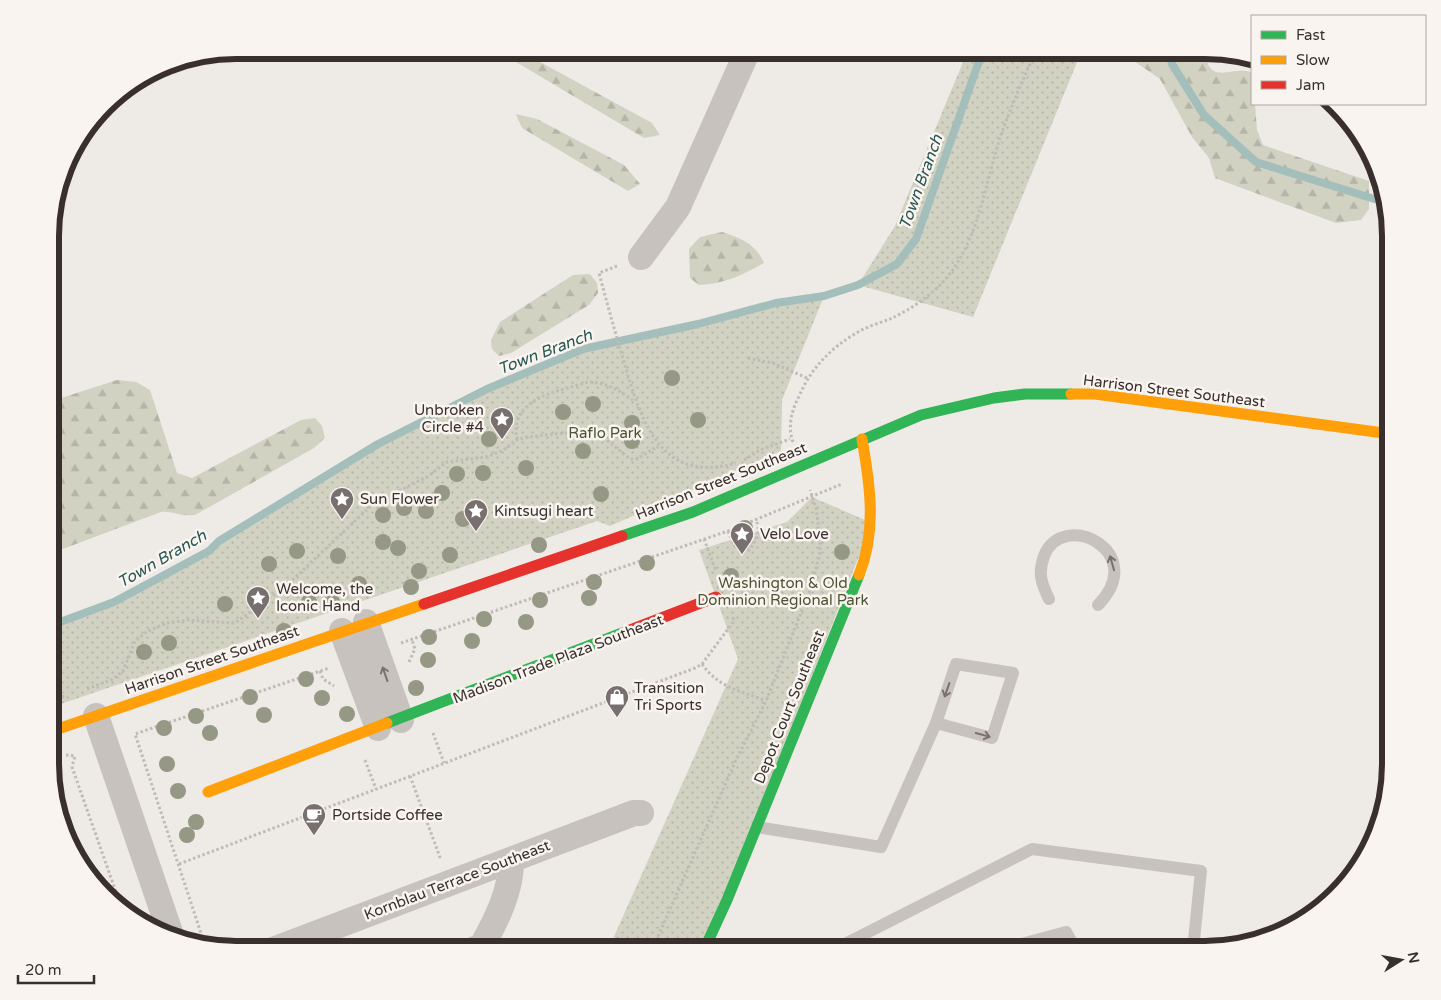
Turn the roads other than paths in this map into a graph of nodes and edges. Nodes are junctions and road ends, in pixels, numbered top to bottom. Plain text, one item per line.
1 (744, 59) edge
2 (641, 257) road end
3 (1382, 433) edge
4 (862, 440) junction
5 (716, 598) dead end
6 (1050, 599) dead end
7 (1098, 605) dead end
8 (366, 622) junction
9 (342, 631) junction
10 (96, 716) junction
11 (936, 723) junction
12 (389, 724) junction
13 (59, 729) edge
14 (208, 792) dead end
15 (642, 813) dead end
16 (757, 827) junction
17 (511, 860) junction
18 (169, 928) edge
19 (298, 941) edge
20 (485, 941) edge
21 (708, 941) edge
22 (852, 941) edge
23 (1033, 941) edge
24 (1071, 941) edge
25 (1194, 941) edge

1 - 2 street
3 - 4 street, Harrison Street Southeast
4 - 8 street, Harrison Street Southeast
4 - 16 street, Depot Court Southeast
5 - 12 street, Madison Trade Plaza Southeast
7 -> 6 lane
8 - 9 street, Harrison Street Southeast
12 -> 8 street
9 - 10 street, Harrison Street Southeast
9 - 12 street
10 - 13 street, Harrison Street Southeast
10 - 18 street
11 -> 11 lane
11 - 16 lane
12 - 14 street, Madison Trade Plaza Southeast
15 - 17 street, Kornblau Terrace Southeast
16 - 21 street, Depot Court Southeast
17 - 19 street, Kornblau Terrace Southeast
17 - 20 street
22 - 25 lane
23 - 24 lane

